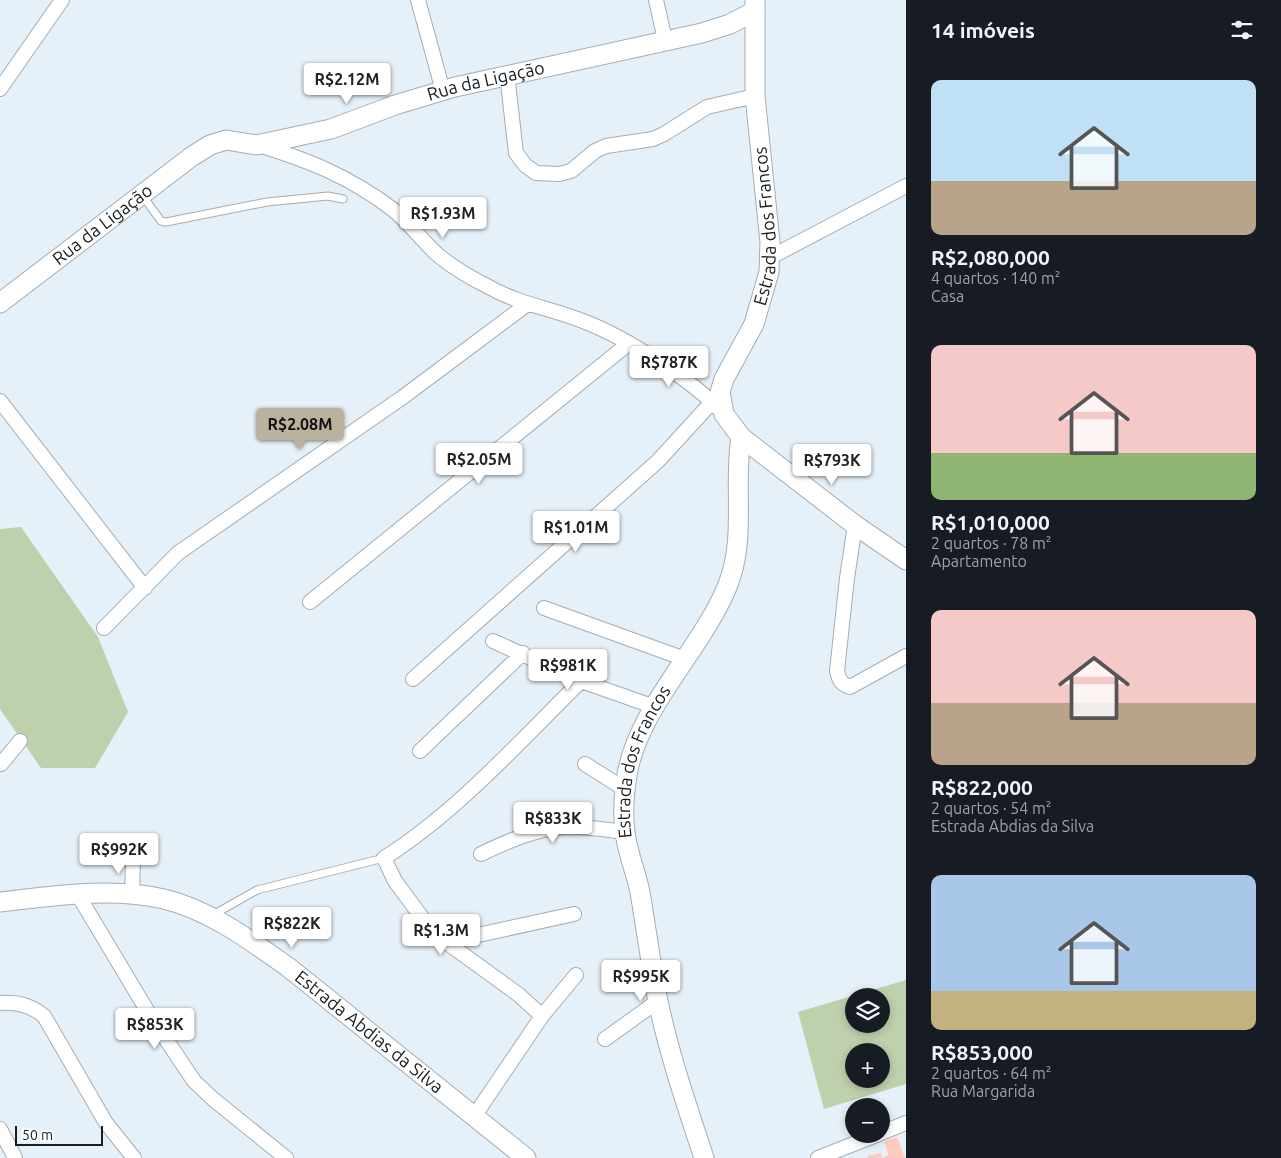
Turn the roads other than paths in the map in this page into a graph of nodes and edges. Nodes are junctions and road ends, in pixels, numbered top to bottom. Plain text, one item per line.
1 (62, 0) edge
2 (418, 0) edge
3 (656, 0) edge
4 (755, 6) edge
5 (665, 40) junction
6 (507, 74) junction
7 (0, 89) edge
8 (443, 91) junction
9 (755, 96) junction
10 (256, 145) junction
11 (906, 186) edge
12 (141, 195) junction
13 (343, 200) dead end
14 (770, 258) junction
15 (0, 303) edge
16 (526, 304) junction
17 (628, 344) junction
18 (0, 401) edge
19 (718, 408) junction
20 (741, 437) junction
21 (855, 525) junction
22 (906, 560) edge
23 (144, 588) junction
24 (310, 602) dead end
25 (544, 608) dead end
26 (104, 628) dead end
27 (493, 641) dead end
28 (523, 653) junction
29 (906, 656) edge
30 (686, 659) junction
31 (413, 679) dead end
32 (581, 680) junction
33 (656, 707) junction
34 (20, 740) dead end
35 (420, 751) dead end
36 (0, 764) edge
37 (585, 764) dead end
38 (626, 790) junction
39 (625, 832) junction
40 (481, 854) dead end
41 (384, 858) junction
42 (133, 862) dead end
43 (78, 895) junction
44 (132, 895) junction
45 (0, 902) edge
46 (574, 914) dead end
47 (209, 917) junction
48 (446, 942) junction
49 (576, 975) dead end
50 (658, 1001) junction
51 (0, 1003) edge
52 (542, 1016) junction
53 (604, 1039) dead end
54 (473, 1118) junction
55 (906, 1123) edge
56 (0, 1129) edge
57 (890, 1129) edge
58 (855, 1143) edge
59 (15, 1158) edge
60 (134, 1158) edge
61 (286, 1158) edge
62 (526, 1158) edge
63 (704, 1158) edge
64 (818, 1158) edge

1 - 7 street
2 - 8 street
3 - 5 street
4 - 5 street, Rua da Ligação
4 - 9 street, Estrada dos Francos
5 - 6 street, Rua da Ligação
6 - 8 street, Rua da Ligação
6 - 9 street
8 - 10 street, Rua da Ligação
9 - 14 street, Estrada dos Francos
10 - 12 street, Rua da Ligação
10 - 16 street
11 - 14 street
12 - 13 lane
12 - 15 street, Rua da Ligação
14 - 19 street, Estrada dos Francos
16 - 17 street
16 - 23 street
17 - 19 street
17 - 24 street
18 - 23 street
19 - 20 street, Estrada dos Francos
19 - 31 street
20 - 21 street, Estrada dos Francos
20 - 30 street, Estrada dos Francos
21 - 22 street, Estrada dos Francos
21 - 29 street
23 - 26 street
25 - 30 street
27 - 28 street
28 - 32 street
28 - 35 street
30 - 33 street, Estrada dos Francos
32 - 33 street
32 - 41 street
33 - 38 street, Estrada dos Francos
34 - 36 street
37 - 38 street
38 - 39 street, Estrada dos Francos
39 - 40 street
39 - 50 street, Estrada dos Francos
41 - 47 lane
41 - 48 street
42 - 44 street
43 - 44 street, Estrada Abdias da Silva
43 - 45 street, Estrada Abdias da Silva
43 - 61 street
44 - 47 street, Estrada Abdias da Silva
46 - 48 street
47 - 54 street, Estrada Abdias da Silva
48 - 52 street
49 - 52 street
50 - 53 street
50 - 63 street, Estrada dos Francos
51 - 60 street
52 - 54 street
54 - 62 street, Estrada Abdias da Silva
55 - 57 street
56 - 59 street
58 - 64 street

